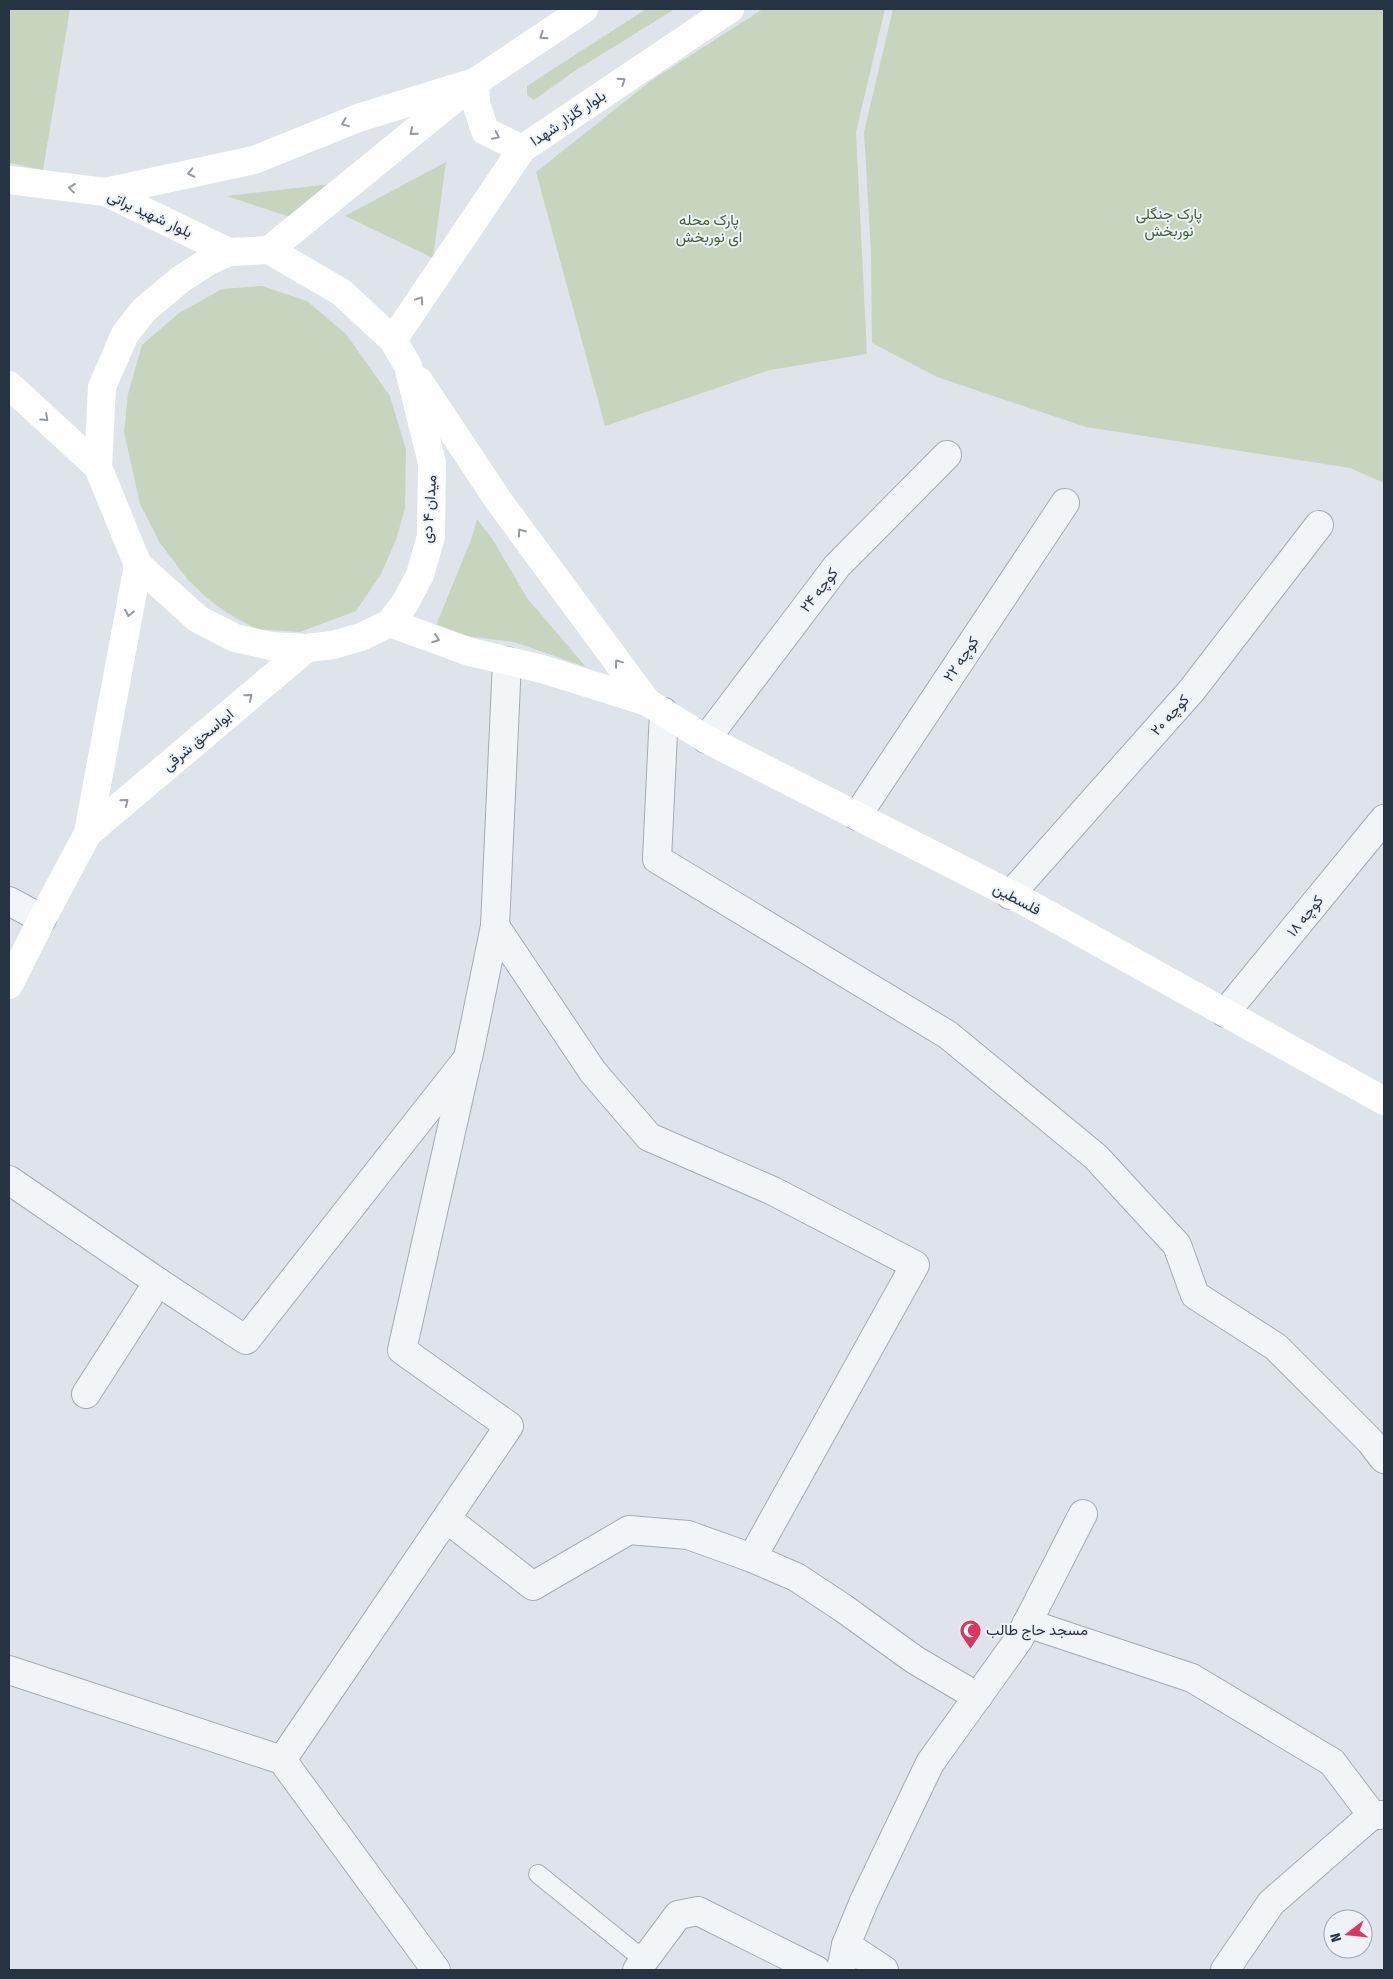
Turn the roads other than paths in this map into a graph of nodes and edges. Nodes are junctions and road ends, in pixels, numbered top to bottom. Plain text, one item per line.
1 (584, 9) edge
2 (730, 9) edge
3 (475, 82) junction
4 (522, 149) junction
5 (9, 180) edge
6 (104, 192) junction
7 (269, 250) junction
8 (229, 252) junction
9 (393, 340) junction
10 (408, 366) junction
11 (9, 385) edge
12 (947, 456) dead end
13 (98, 467) junction
14 (1065, 503) dead end
15 (1319, 525) dead end
16 (138, 565) junction
17 (390, 623) junction
18 (307, 648) junction
19 (507, 662) junction
20 (656, 707) junction
21 (706, 739) junction
22 (857, 816) junction
23 (1384, 819) edge
24 (88, 833) junction
25 (1010, 895) junction
26 (9, 901) edge
27 (42, 919) junction
28 (495, 926) junction
29 (9, 985) edge
30 (1225, 1013) junction
31 (468, 1058) junction
32 (1384, 1101) edge
33 (9, 1180) edge
34 (158, 1282) junction
35 (86, 1394) dead end
36 (1384, 1459) edge
37 (1083, 1514) dead end
38 (447, 1519) junction
39 (752, 1558) junction
40 (1027, 1623) junction
41 (9, 1670) edge
42 (978, 1697) junction
43 (282, 1760) junction
44 (1378, 1815) edge
45 (538, 1874) dead end
46 (844, 1957) edge
47 (640, 1965) edge
48 (436, 1970) edge
49 (816, 1970) edge
50 (884, 1970) edge
51 (1225, 1970) edge

1 -> 3 main road
4 -> 2 main road, بلوار گلزار شهدا
3 -> 4 main road
3 -> 6 main road
3 -> 7 main road
9 -> 4 main road, بلوار گلزار شهدا
6 -> 5 main road, بلوار شهید براتی
6 - 8 main road, بلوار شهید براتی
7 - 8 main road, میدان ۴ دی
7 - 9 main road, میدان ۴ دی
8 - 13 main road, میدان ۴ دی
9 - 10 main road, میدان ۴ دی
10 - 17 main road, میدان ۴ دی
20 -> 10 main road
11 -> 13 main road
12 - 21 street, کوچه ۲۴
13 - 16 main road, میدان ۴ دی
14 - 22 street, کوچه ۲۲
15 - 25 street, کوچه ۲۰
16 - 18 main road, میدان ۴ دی
16 -> 24 main road, ابواسحق شرقی
17 - 18 main road, میدان ۴ دی
17 -> 19 main road
24 -> 18 main road, ابواسحق شرقی
19 - 20 main road
19 - 28 street
20 - 21 main road, فلسطین
20 - 36 street
21 - 22 main road, فلسطین
22 - 25 main road, فلسطین
23 - 30 street, کوچه ۱۸
24 - 27 main road, ابواسحق شرقی
25 - 30 main road, فلسطین
26 - 27 street
27 - 29 main road, ابواسحق شرقی
28 - 31 street
28 - 39 street
30 - 32 main road, فلسطین
31 - 34 street
31 - 38 street
33 - 34 street
34 - 35 street
37 - 40 street
38 - 39 street
38 - 43 street
39 - 42 street
40 - 42 street
40 - 44 street
41 - 43 street
42 - 46 street
43 - 48 street
44 - 51 street
45 - 47 lane
46 - 50 street
47 - 49 street

